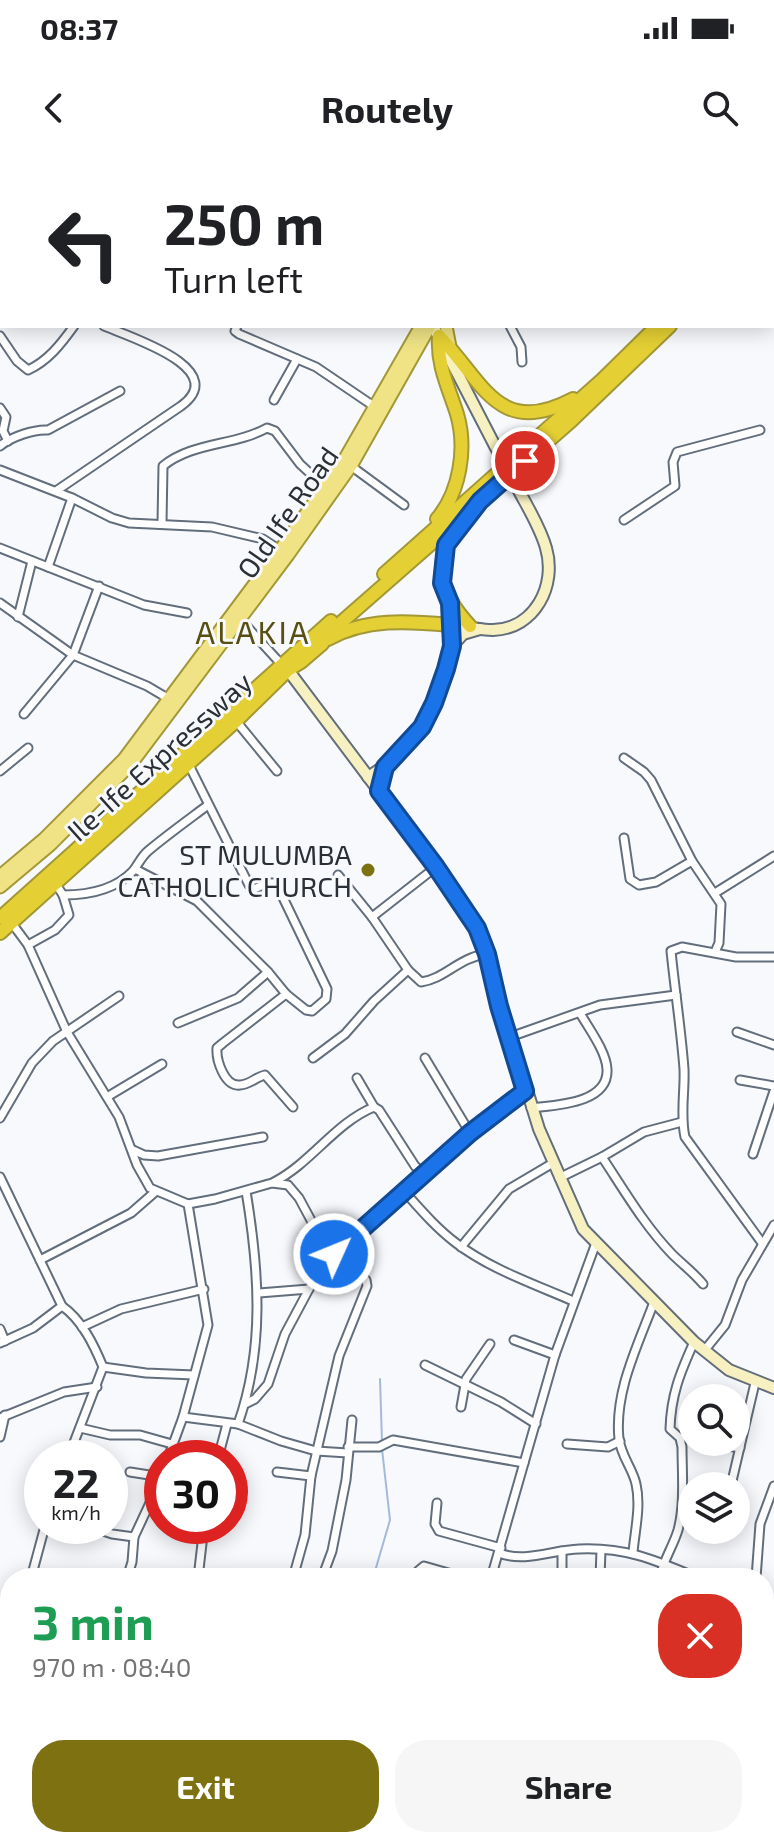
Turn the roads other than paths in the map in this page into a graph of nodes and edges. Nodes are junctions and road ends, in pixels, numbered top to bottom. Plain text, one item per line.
1 (73, 328) edge
2 (109, 328) edge
3 (236, 328) edge
4 (414, 328) edge
5 (420, 328) edge
6 (437, 328) edge
7 (511, 328) edge
8 (655, 328) edge
9 (668, 328) edge
10 (0, 336) edge
11 (412, 350) junction
12 (438, 355) junction
13 (297, 359) junction
14 (522, 362) dead end
15 (602, 380) junction
16 (120, 391) dead end
17 (274, 400) dead end
18 (375, 407) junction
19 (0, 408) edge
20 (760, 430) dead end
21 (8, 441) junction
22 (0, 446) edge
23 (351, 466) junction
24 (0, 470) edge
25 (325, 487) junction
26 (56, 491) junction
27 (72, 498) junction
28 (480, 501) junction
29 (404, 505) dead end
30 (624, 520) dead end
31 (162, 523) junction
32 (0, 548) edge
33 (280, 550) junction
34 (405, 555) junction
35 (32, 561) junction
36 (48, 567) junction
37 (99, 586) junction
38 (0, 603) edge
39 (450, 603) junction
40 (187, 613) dead end
41 (18, 617) junction
42 (240, 619) junction
43 (450, 625) junction
44 (476, 628) junction
45 (222, 635) junction
46 (325, 641) junction
47 (452, 646) junction
48 (73, 655) junction
49 (285, 667) junction
50 (169, 699) junction
51 (24, 714) dead end
52 (236, 721) junction
53 (28, 748) dead end
54 (624, 758) dead end
55 (188, 763) junction
56 (385, 767) junction
57 (0, 771) edge
58 (277, 771) dead end
59 (368, 777) junction
60 (379, 791) junction
61 (208, 805) junction
62 (624, 838) dead end
63 (774, 856) edge
64 (692, 861) junction
65 (436, 867) junction
66 (2, 869) edge
67 (135, 869) junction
68 (338, 875) dead end
69 (55, 883) junction
70 (0, 887) edge
71 (715, 893) junction
72 (63, 895) junction
73 (372, 917) junction
74 (6, 920) edge
75 (0, 933) edge
76 (28, 945) junction
77 (715, 952) junction
78 (487, 954) junction
79 (774, 957) edge
80 (408, 970) junction
81 (268, 972) junction
82 (286, 994) junction
83 (676, 995) junction
84 (119, 996) dead end
85 (580, 1013) junction
86 (178, 1023) dead end
87 (67, 1032) junction
88 (737, 1032) dead end
89 (510, 1037) junction
90 (774, 1045) edge
91 (313, 1058) dead end
92 (425, 1058) dead end
93 (162, 1064) dead end
94 (357, 1078) dead end
95 (740, 1080) dead end
96 (774, 1089) edge
97 (525, 1091) junction
98 (107, 1097) junction
99 (293, 1107) dead end
100 (374, 1107) junction
101 (531, 1108) junction
102 (0, 1118) edge
103 (682, 1122) junction
104 (470, 1133) junction
105 (263, 1137) dead end
106 (133, 1150) junction
107 (753, 1154) dead end
108 (602, 1157) junction
109 (553, 1163) junction
110 (291, 1173) junction
111 (423, 1173) junction
112 (0, 1177) edge
113 (559, 1178) junction
114 (272, 1183) junction
115 (288, 1185) junction
116 (403, 1190) junction
117 (246, 1191) junction
118 (155, 1192) junction
119 (188, 1204) junction
120 (774, 1225) edge
121 (596, 1243) junction
122 (762, 1243) junction
123 (343, 1244) junction
124 (461, 1247) junction
125 (334, 1254) junction
126 (40, 1260) junction
127 (703, 1284) dead end
128 (204, 1289) junction
129 (309, 1289) junction
130 (259, 1293) junction
131 (573, 1301) junction
132 (654, 1302) junction
133 (62, 1306) junction
134 (82, 1327) junction
135 (0, 1329) edge
136 (514, 1340) dead end
137 (2, 1342) edge
138 (694, 1342) junction
139 (490, 1344) dead end
140 (704, 1351) junction
141 (555, 1355) junction
142 (425, 1365) dead end
143 (103, 1367) junction
144 (194, 1375) junction
145 (467, 1383) junction
146 (755, 1383) junction
147 (97, 1387) junction
148 (774, 1388) edge
149 (245, 1404) junction
150 (750, 1405) edge
151 (461, 1407) dead end
152 (2, 1417) edge
153 (183, 1417) junction
154 (352, 1420) dead end
155 (227, 1424) junction
156 (238, 1424) junction
157 (536, 1424) junction
158 (80, 1428) junction
159 (678, 1436) edge
160 (0, 1437) edge
161 (75, 1440) edge
162 (158, 1440) edge
163 (174, 1440) edge
164 (223, 1440) edge
165 (620, 1441) junction
166 (567, 1444) dead end
167 (348, 1450) junction
168 (316, 1451) junction
169 (681, 1456) edge
170 (524, 1463) junction
171 (130, 1472) dead end
172 (277, 1472) dead end
173 (144, 1474) edge
174 (311, 1476) junction
175 (774, 1486) edge
176 (437, 1503) dead end
177 (144, 1516) edge
178 (128, 1536) edge
179 (134, 1537) junction
180 (40, 1544) edge
181 (202, 1544) edge
182 (601, 1550) junction
183 (500, 1551) junction
184 (562, 1551) junction
185 (633, 1552) junction
186 (663, 1563) junction
187 (34, 1568) edge
188 (130, 1568) edge
189 (199, 1568) edge
190 (296, 1568) edge
191 (326, 1568) edge
192 (494, 1568) edge
193 (562, 1568) edge
194 (600, 1568) edge
195 (662, 1568) edge
196 (675, 1568) edge
197 (757, 1568) edge

1 - 10 street
2 - 26 street
3 - 13 street
4 - 11 main road
5 - 11 main road, Old Ife Road
6 - 11 main road, Old Ife Road
6 - 12 highway
6 - 15 highway
6 - 44 street, bridge
7 - 14 street
8 - 15 highway, Ile-Ife Expressway
9 - 28 highway, Ile-Ife Expressway
11 - 12 main road
11 - 18 main road, Old Ife Road
11 - 23 main road, Old Ife Road
12 - 34 highway
13 - 17 street
13 - 18 street
15 - 34 highway, Ile-Ife Expressway
16 - 21 street
18 - 25 main road, Old Ife Road
19 - 21 street
20 - 30 street
21 - 22 street
23 - 29 street
23 - 42 main road, Old Ife Road
24 - 26 street
25 - 31 street
25 - 33 main road, Old Ife Road
26 - 27 street
27 - 31 street
27 - 36 street
28 - 39 highway
28 - 46 highway, Ile-Ife Expressway
31 - 33 street
32 - 35 street
33 - 45 main road, Old Ife Road
34 - 49 highway, Ile-Ife Expressway
35 - 36 street
35 - 41 street
36 - 37 street
37 - 40 street
37 - 48 street
38 - 41 street
39 - 43 highway
39 - 44 highway
41 - 48 street
42 - 45 main road, Old Ife Road
42 - 49 street
43 - 44 street
43 - 46 highway
43 - 47 street
44 - 47 street
45 - 50 main road, Old Ife Road
45 - 70 main road, Old Ife Road
46 - 49 highway, Ile-Ife Expressway
47 - 56 street
48 - 50 street
48 - 51 street
49 - 52 highway, Ile-Ife Expressway
49 - 59 street
49 - 74 highway, Ile-Ife Expressway
50 - 66 main road, Old Ife Road
52 - 55 highway, Ile-Ife Expressway
52 - 58 street
53 - 57 street
54 - 64 street
55 - 61 street
55 - 69 highway, Ile-Ife Expressway
56 - 59 street
56 - 60 street
59 - 60 street
60 - 65 street
61 - 67 street
61 - 82 street
62 - 64 street
63 - 71 street
64 - 71 street
65 - 73 street
65 - 78 street
67 - 72 street
67 - 81 street
68 - 73 street
69 - 72 street
69 - 74 highway, Ile-Ife Expressway
71 - 77 street
72 - 76 street
73 - 80 street
74 - 75 highway, Ile-Ife Expressway
74 - 76 street
76 - 87 street
77 - 79 street
77 - 83 street
78 - 80 street
78 - 89 street
80 - 91 street
81 - 82 street
81 - 86 street
82 - 99 street
83 - 85 street
83 - 103 street
84 - 87 street
85 - 89 street
85 - 101 street
87 - 98 street
87 - 102 street
88 - 90 street
89 - 97 street
92 - 104 street
93 - 98 street
94 - 100 street
95 - 96 street
96 - 107 street
97 - 101 street
97 - 104 street
98 - 106 street
100 - 110 street
100 - 111 street
101 - 109 street
103 - 108 street
103 - 122 street
104 - 111 street
105 - 106 street
106 - 118 street
108 - 113 street
108 - 127 street
109 - 113 street
109 - 124 street
110 - 114 street
110 - 115 street
111 - 116 street
112 - 126 street
113 - 121 street
114 - 115 street
114 - 117 street
115 - 123 street
116 - 123 street
116 - 124 street
117 - 119 street
117 - 130 street
118 - 119 street
118 - 126 street
119 - 128 street
120 - 122 street
121 - 131 street
121 - 132 street
122 - 140 street
123 - 125 street
124 - 131 street
125 - 129 street
125 - 168 street
126 - 133 street
128 - 134 street
128 - 144 street
129 - 130 street
129 - 149 street
130 - 149 street
131 - 141 street
132 - 138 street
132 - 165 street
133 - 134 street
133 - 137 street
134 - 143 street
135 - 137 street
136 - 141 street
138 - 140 street
138 - 159 street
139 - 145 street
140 - 146 street
141 - 157 street
142 - 145 street
143 - 144 street
143 - 147 street
144 - 153 street
145 - 151 street
145 - 157 street
146 - 148 street
146 - 150 street
147 - 152 street
147 - 158 street
149 - 156 street
152 - 160 street
153 - 155 street
153 - 163 street
154 - 167 street
155 - 156 street
155 - 164 street
156 - 168 street
157 - 170 street
158 - 161 street
158 - 162 street
165 - 166 street
165 - 185 street
167 - 168 street
167 - 170 street
167 - 191 street
168 - 174 street
169 - 186 street
170 - 183 street
171 - 173 street
172 - 174 street
174 - 190 street
175 - 197 street
176 - 183 street
177 - 179 street
178 - 179 street
179 - 188 street
180 - 187 street
181 - 189 street
182 - 184 street
182 - 185 street
182 - 194 street
183 - 184 street
183 - 192 street
184 - 193 street
185 - 186 street
186 - 195 street
186 - 196 street

